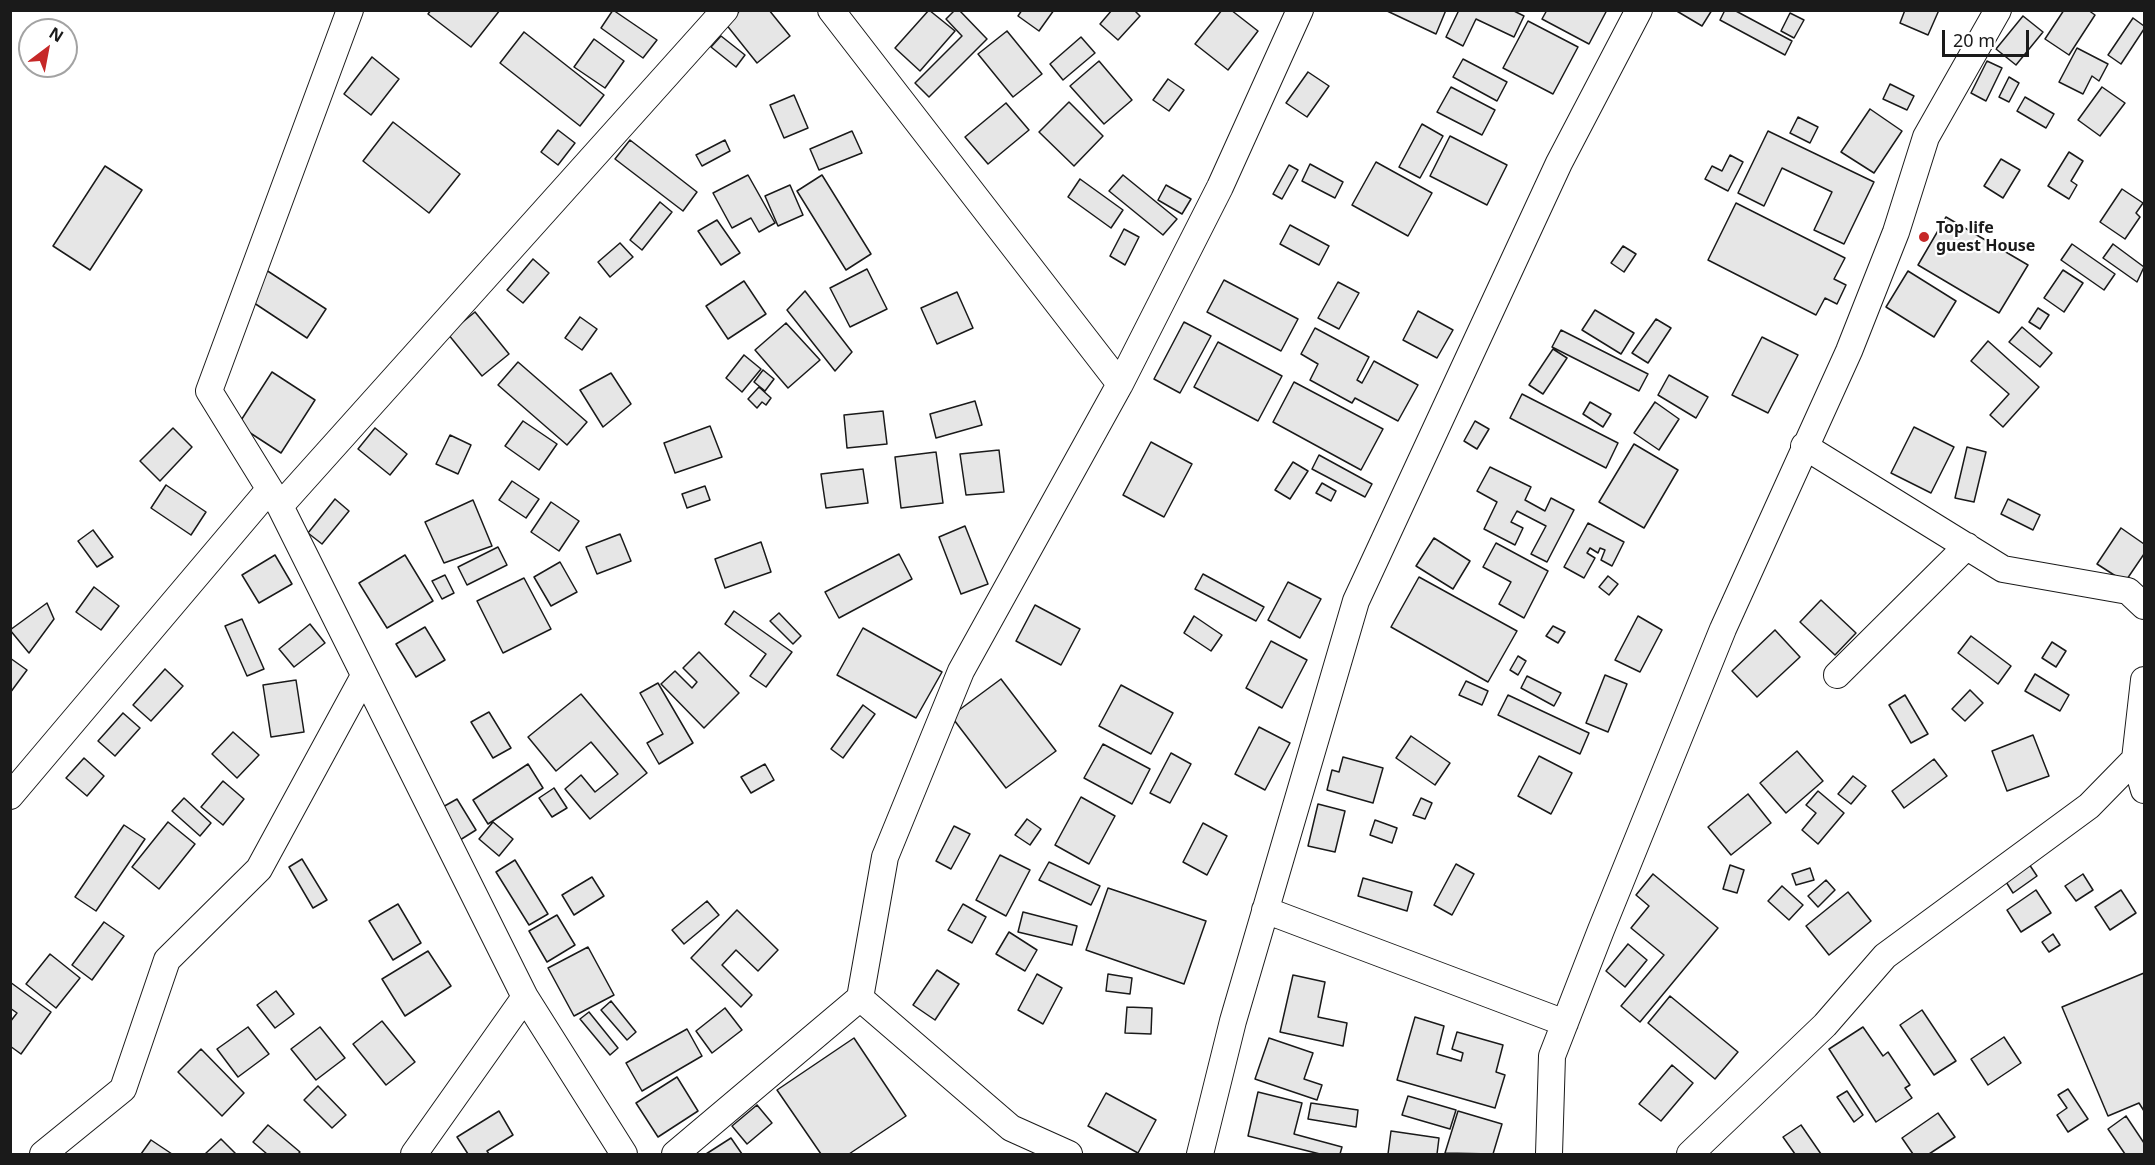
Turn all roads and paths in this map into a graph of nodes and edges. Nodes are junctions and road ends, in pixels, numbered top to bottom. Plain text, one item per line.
1 (350, 10) edge
2 (724, 10) edge
3 (831, 10) edge
4 (1300, 10) edge
5 (1639, 10) edge
6 (1998, 10) edge
7 (1120, 384) junction
8 (1804, 446) junction
9 (274, 499) junction
10 (1967, 546) junction
11 (2145, 606) edge
12 (1837, 675) dead end
13 (364, 676) junction
14 (2145, 680) edge
15 (2134, 759) junction
16 (2145, 790) edge
17 (10, 796) edge
18 (1265, 910) junction
19 (525, 997) junction
20 (860, 998) junction
21 (1565, 1023) junction
22 (43, 1155) edge
23 (414, 1155) edge
24 (624, 1155) edge
25 (675, 1155) edge
26 (1069, 1155) edge
27 (1200, 1155) edge
28 (1549, 1155) edge
29 (1690, 1155) edge

1 - 9 street
2 - 9 street
3 - 7 street
4 - 7 street
5 - 18 street
6 - 8 street
7 - 20 street
8 - 10 street
8 - 21 street
9 - 13 street
9 - 17 street
10 - 11 street
10 - 12 street
13 - 19 street
13 - 22 street
14 - 15 street
15 - 16 street
15 - 29 street
18 - 21 street
18 - 27 street
19 - 23 street
19 - 24 street
20 - 25 street
20 - 26 street
21 - 28 street

